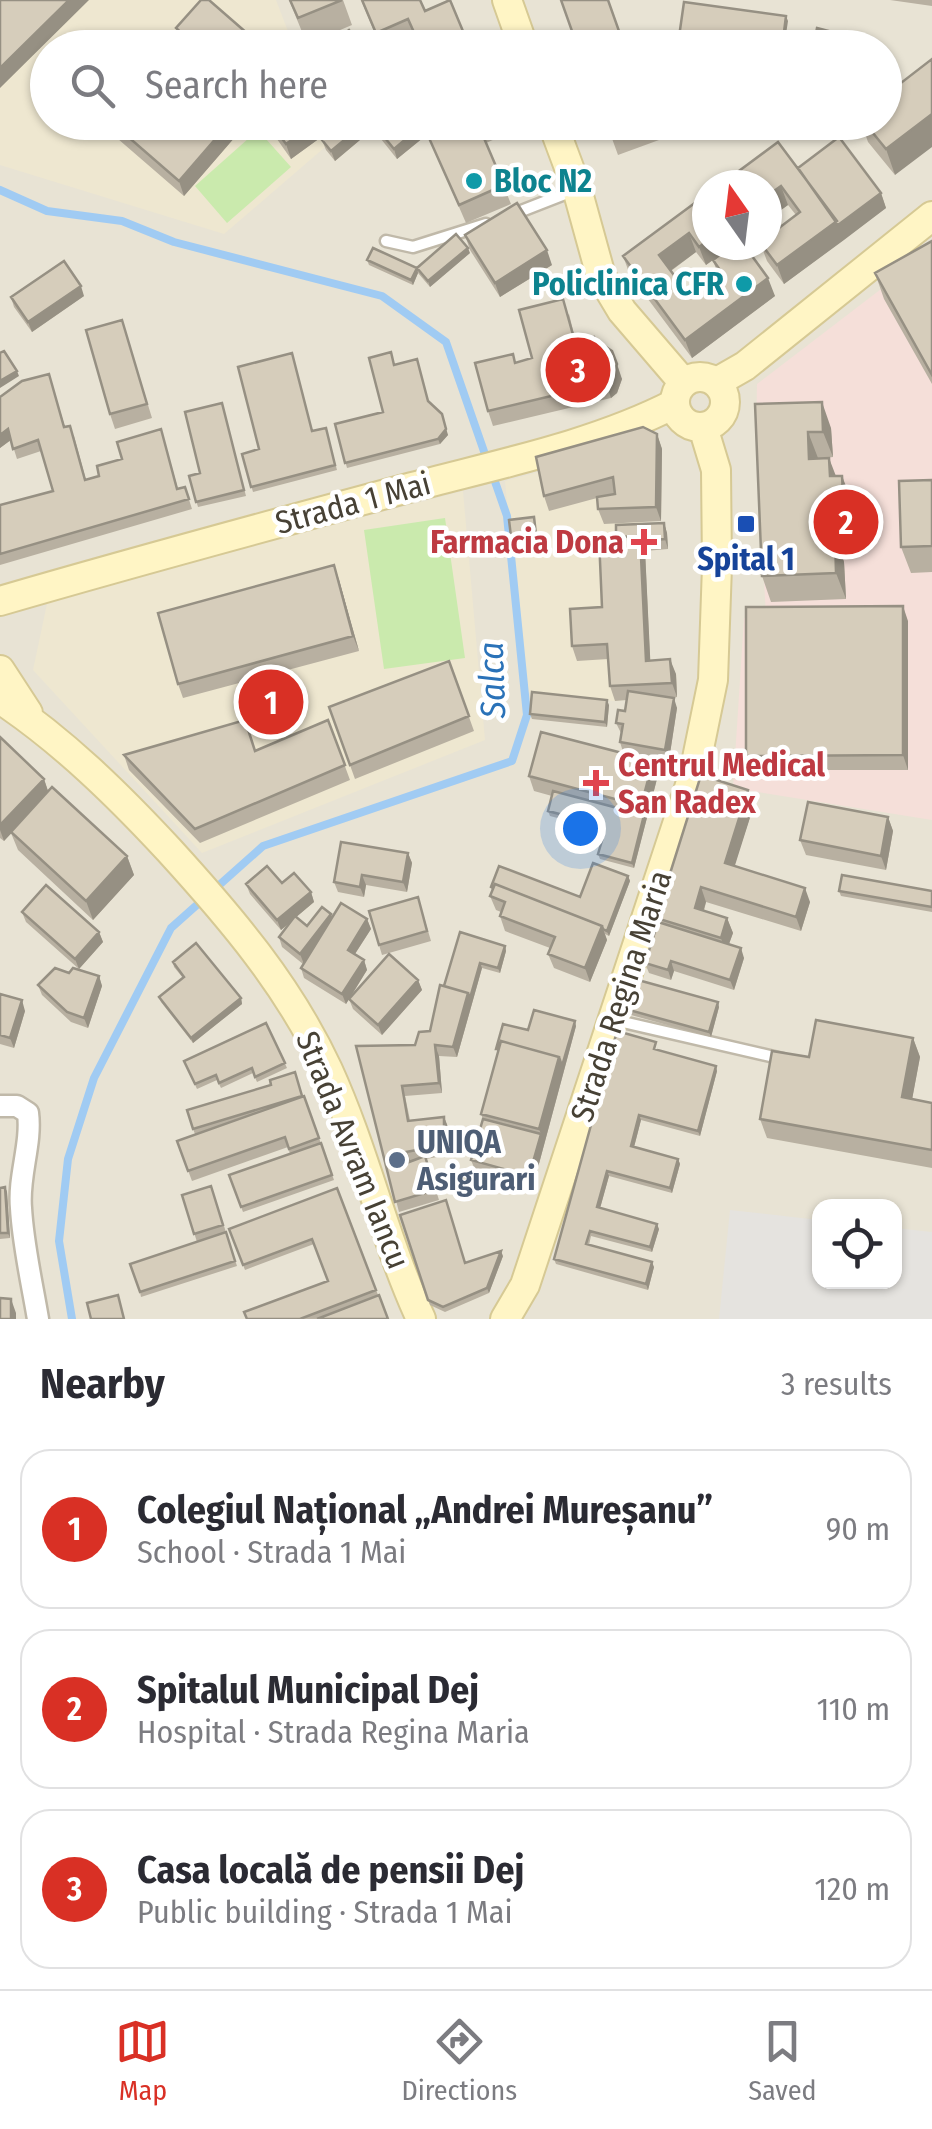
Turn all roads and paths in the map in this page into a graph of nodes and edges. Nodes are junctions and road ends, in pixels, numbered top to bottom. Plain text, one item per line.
1 (507, 0) edge
2 (518, 30) edge
3 (559, 140) edge
4 (577, 189) junction
5 (932, 216) edge
6 (386, 241) dead end
7 (717, 382) junction
8 (678, 393) junction
9 (703, 427) junction
10 (29, 592) junction
11 (0, 601) edge
12 (0, 617) edge
13 (0, 670) edge
14 (0, 699) edge
15 (35, 722) junction
16 (613, 1020) junction
17 (786, 1060) edge
18 (0, 1106) edge
19 (38, 1319) edge
20 (421, 1319) edge
21 (506, 1319) edge

1 - 2 main road
3 - 4 main road
4 - 6 lane
4 - 8 main road
5 - 7 main road
7 - 8 main road
7 - 9 main road
8 - 9 main road
8 - 10 main road, Strada 1 Mai
9 - 16 main road, Strada Regina Maria
10 - 11 main road, Strada 1 Mai
10 - 12 main road, Strada 1 Mai
13 - 15 main road, Strada Avram Iancu
14 - 15 main road, Strada Avram Iancu
15 - 20 main road, Strada Avram Iancu
16 - 17 lane
16 - 21 main road, Strada Regina Maria
18 - 19 street

